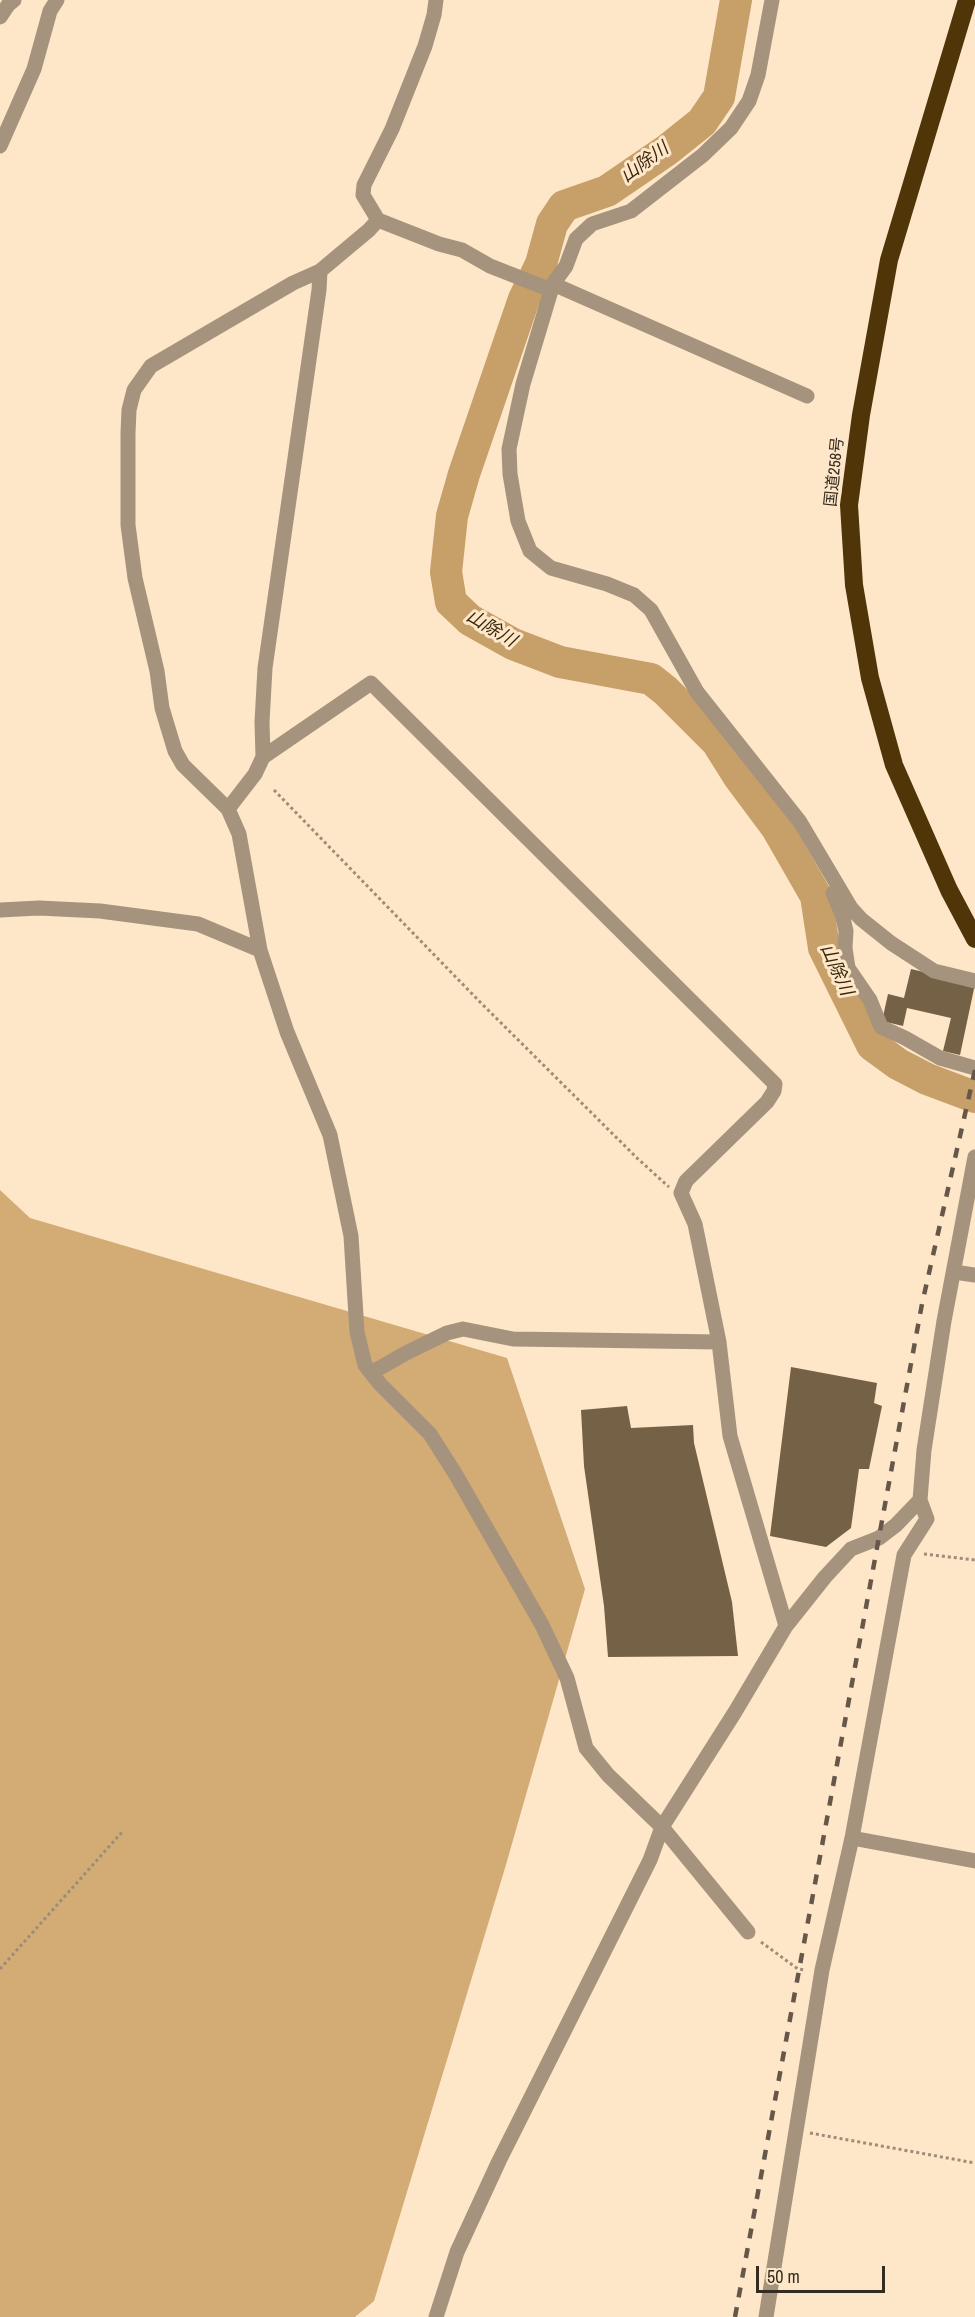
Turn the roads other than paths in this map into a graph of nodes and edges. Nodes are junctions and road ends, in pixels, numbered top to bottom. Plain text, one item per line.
1 (15, 0) edge
2 (57, 0) edge
3 (436, 0) edge
4 (772, 0) edge
5 (967, 0) edge
6 (0, 17) edge
7 (0, 146) edge
8 (378, 220) junction
9 (320, 271) junction
10 (552, 287) junction
11 (807, 396) dead end
12 (263, 757) junction
13 (228, 809) junction
14 (824, 863) junction
15 (0, 910) edge
16 (975, 939) edge
17 (260, 950) junction
18 (975, 981) edge
19 (975, 1068) edge
20 (975, 1157) edge
21 (954, 1272) junction
22 (975, 1275) edge
23 (719, 1342) junction
24 (371, 1373) junction
25 (920, 1500) junction
26 (786, 1626) junction
27 (662, 1827) junction
28 (852, 1838) junction
29 (975, 1861) edge
30 (748, 1932) road end
31 (436, 2317) edge
32 (766, 2317) edge

1 - 6 street
2 - 7 street
3 - 8 street
4 - 10 street
5 - 16 highway, 国道258号
8 - 9 street
8 - 10 street
9 - 12 street
9 - 13 street
10 - 11 street
10 - 14 street
12 - 13 street
12 - 23 street
13 - 17 street
14 - 18 street
14 - 19 street
15 - 17 street
17 - 24 street
20 - 21 street
21 - 22 street
21 - 25 street
23 - 24 street
23 - 26 street
24 - 27 street
25 - 26 street
25 - 28 street
26 - 27 street
27 - 30 street
27 - 31 street
28 - 29 street
28 - 32 street

